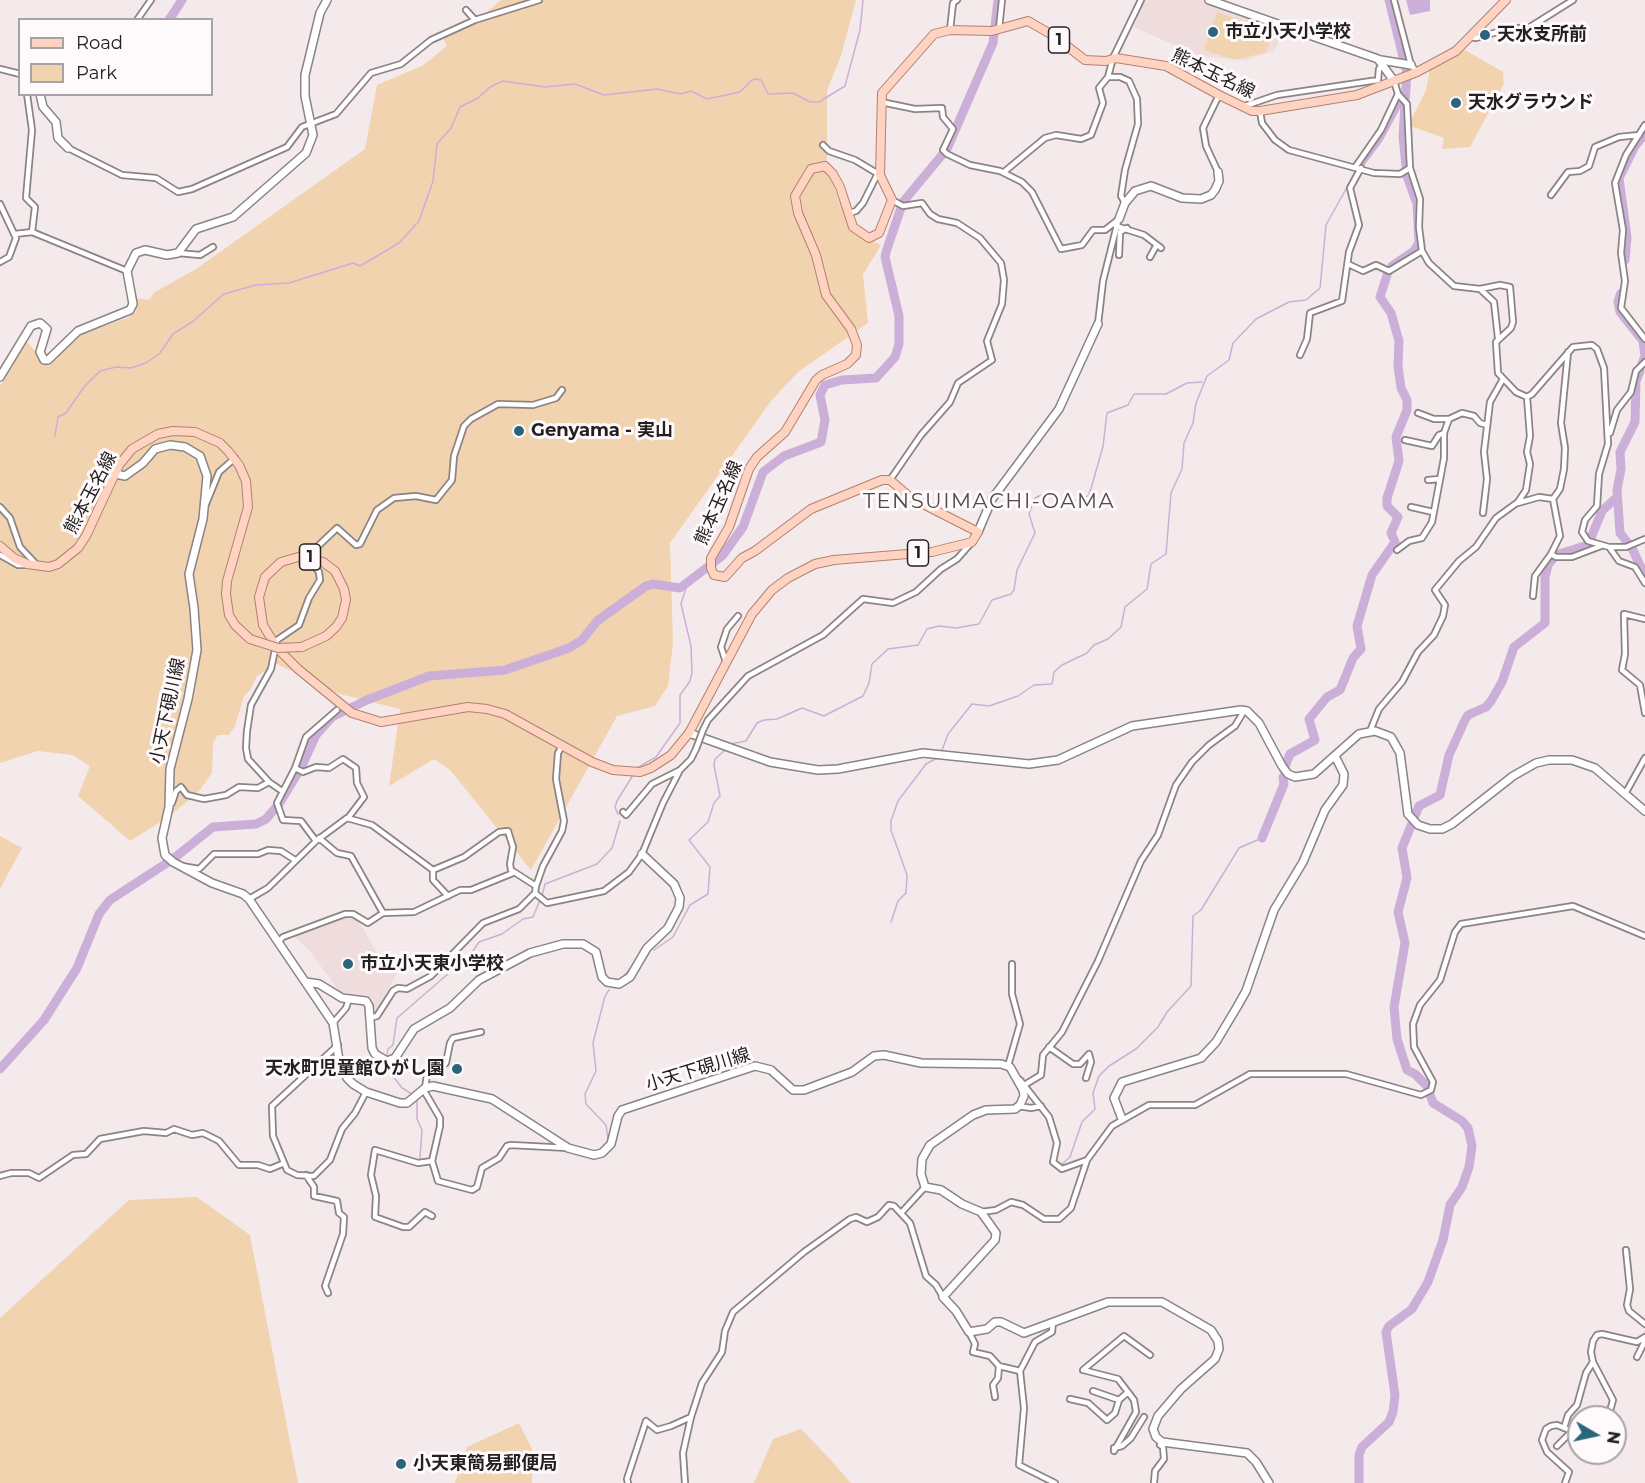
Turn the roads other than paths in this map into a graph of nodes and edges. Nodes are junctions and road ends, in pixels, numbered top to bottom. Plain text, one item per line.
1 (151, 0) edge
2 (327, 0) edge
3 (538, 0) edge
4 (1002, 0) edge
5 (1141, 0) edge
6 (1209, 0) edge
7 (1394, 0) edge
8 (1506, 0) edge
9 (1573, 0) edge
10 (953, 1) edge
11 (466, 10) dead end
12 (138, 18) edge
13 (475, 20) junction
14 (999, 28) junction
15 (950, 30) junction
16 (1470, 37) junction
17 (1113, 58) junction
18 (1381, 62) junction
19 (1406, 64) junction
20 (0, 69) edge
21 (1414, 73) junction
22 (18, 74) edge
23 (1108, 77) junction
24 (1398, 80) junction
25 (1399, 94) junction
26 (1219, 95) junction
27 (27, 96) edge
28 (40, 96) edge
29 (881, 102) junction
30 (1245, 106) junction
31 (1260, 111) junction
32 (312, 123) junction
33 (1645, 125) edge
34 (1639, 135) junction
35 (824, 144) dead end
36 (68, 148) joint
37 (1358, 167) junction
38 (1407, 170) junction
39 (1004, 172) junction
40 (1218, 172) joint
41 (878, 175) junction
42 (1551, 195) dead end
43 (898, 203) junction
44 (1125, 203) junction
45 (0, 204) edge
46 (849, 213) junction
47 (1117, 222) junction
48 (1127, 228) junction
49 (32, 232) junction
50 (15, 234) junction
51 (213, 247) dead end
52 (1422, 250) junction
53 (178, 253) junction
54 (1119, 255) dead end
55 (1150, 257) dead end
56 (0, 262) edge
57 (1348, 264) junction
58 (127, 271) junction
59 (1480, 289) junction
60 (1098, 324) joint
61 (1498, 338) junction
62 (1645, 338) edge
63 (1568, 352) junction
64 (1300, 355) dead end
65 (1645, 362) edge
66 (0, 377) edge
67 (1503, 379) junction
68 (562, 390) dead end
69 (1527, 397) junction
70 (1418, 413) dead end
71 (1449, 418) junction
72 (1487, 424) junction
73 (1444, 433) junction
74 (1405, 440) dead end
75 (1608, 444) junction
76 (235, 458) junction
77 (116, 474) junction
78 (1439, 479) junction
79 (890, 480) junction
80 (1428, 480) dead end
81 (1553, 500) junction
82 (1517, 503) junction
83 (0, 507) edge
84 (204, 507) junction
85 (1411, 507) dead end
86 (1433, 512) junction
87 (1483, 513) dead end
88 (978, 532) junction
89 (1645, 539) edge
90 (972, 542) junction
91 (0, 546) edge
92 (1601, 546) junction
93 (1609, 547) junction
94 (1397, 550) dead end
95 (314, 554) dead end
96 (1553, 555) junction
97 (1, 556) edge
98 (312, 563) dead end
99 (38, 567) junction
100 (1645, 583) edge
101 (1533, 597) dead end
102 (738, 616) dead end
103 (1645, 619) edge
104 (277, 648) junction
105 (726, 663) junction
106 (338, 707) junction
107 (1244, 711) junction
108 (1645, 713) edge
109 (1370, 731) junction
110 (689, 733) junction
111 (562, 746) junction
112 (1335, 756) junction
113 (1645, 758) edge
114 (296, 768) junction
115 (680, 770) junction
116 (269, 782) junction
117 (282, 791) junction
118 (1625, 794) junction
119 (172, 803) dead end
120 (1645, 811) edge
121 (623, 812) dead end
122 (348, 818) junction
123 (318, 840) junction
124 (642, 854) junction
125 (295, 861) junction
126 (433, 870) junction
127 (198, 872) junction
128 (513, 873) junction
129 (536, 886) junction
130 (448, 896) junction
131 (539, 897) junction
132 (249, 899) junction
133 (383, 913) junction
134 (1645, 936) edge
135 (278, 942) junction
136 (1011, 964) dead end
137 (306, 982) junction
138 (349, 999) junction
139 (370, 1018) junction
140 (333, 1023) junction
141 (481, 1032) dead end
142 (338, 1046) junction
143 (1049, 1047) junction
144 (1008, 1066) junction
145 (1086, 1078) dead end
146 (1023, 1082) junction
147 (424, 1088) junction
148 (366, 1092) junction
149 (1018, 1106) junction
150 (1041, 1106) junction
151 (1122, 1119) junction
152 (568, 1148) junction
153 (1087, 1160) junction
154 (432, 1161) junction
155 (282, 1164) junction
156 (306, 1175) junction
157 (0, 1176) edge
158 (925, 1187) junction
159 (996, 1210) junction
160 (902, 1212) junction
161 (981, 1212) junction
162 (432, 1216) dead end
163 (989, 1223) junction
164 (1626, 1250) dead end
165 (328, 1293) dead end
166 (943, 1297) junction
167 (1053, 1322) junction
168 (1645, 1324) edge
169 (969, 1332) junction
170 (1644, 1338) edge
171 (1150, 1354) dead end
172 (1636, 1357) dead end
173 (1593, 1362) junction
174 (999, 1366) junction
175 (1020, 1371) junction
176 (1093, 1391) dead end
177 (1128, 1392) junction
178 (995, 1396) dead end
179 (1070, 1399) dead end
180 (1119, 1400) junction
181 (1611, 1405) edge
182 (691, 1417) junction
183 (1144, 1417) dead end
184 (1564, 1428) junction
185 (1567, 1429) edge
186 (1567, 1436) edge
187 (1160, 1445) dead end
188 (1557, 1446) dead end
189 (628, 1483) edge
190 (685, 1483) edge
191 (1055, 1483) edge
192 (1148, 1483) edge
193 (1154, 1483) edge
194 (1269, 1483) edge
195 (1565, 1483) edge

1 - 12 street
2 - 32 street
3 - 13 street
4 - 14 street
5 - 17 street
6 - 18 street
7 - 19 street
8 - 16 main road, 熊本玉名線 / 1
9 - 16 street
10 - 15 street
11 - 13 street
13 - 32 street
14 - 15 main road, 熊本玉名線 / 1
14 - 17 main road, 熊本玉名線 / 1
15 - 29 main road, 熊本玉名線 / 1
16 - 21 main road, 熊本玉名線 / 1
17 - 23 street
17 - 26 main road, 熊本玉名線 / 1
18 - 19 street
18 - 24 street
18 - 30 street
19 - 21 street
20 - 22 street
21 - 24 main road, 熊本玉名線 / 1
23 - 39 street
23 - 44 street
24 - 25 street
24 - 31 main road, 熊本玉名線 / 1
25 - 37 street
25 - 38 street
26 - 30 main road, 熊本玉名線 / 1
26 - 40 street
27 - 49 street
28 - 36 street
29 - 39 street
29 - 41 main road, 熊本玉名線 / 1
30 - 31 main road, 熊本玉名線 / 1
31 - 37 street
32 - 36 street
32 - 53 street
33 - 34 street
34 - 42 street
34 - 62 street
35 - 41 street
37 - 38 street
37 - 57 street
38 - 52 street
39 - 47 street
40 - 44 street
41 - 43 main road, 熊本玉名線 / 1
41 - 46 street
43 - 46 main road, 熊本玉名線
43 - 79 street
44 - 47 street
45 - 50 street
46 - 79 main road, 熊本玉名線
47 - 48 street
47 - 60 street
48 - 54 street
48 - 55 street
49 - 50 street
49 - 58 street
50 - 56 street
51 - 53 street
52 - 57 street
52 - 59 street
53 - 58 street
57 - 64 street
58 - 66 street
59 - 61 street
59 - 61 street
60 - 88 street
61 - 67 street
63 - 69 street
63 - 75 street
63 - 81 street
65 - 75 street
67 - 69 street
67 - 72 street
68 - 95 street
69 - 82 street
70 - 71 street
71 - 72 street
71 - 73 street
72 - 87 street
73 - 74 street
73 - 78 street
75 - 92 street
76 - 77 main road, 熊本玉名線 / 1
76 - 84 street
76 - 104 main road, 熊本玉名線 / 1, bridge
77 - 84 street, 小天下硯川線
77 - 99 main road, 熊本玉名線 / 1
78 - 80 street
78 - 86 street
79 - 88 main road
81 - 82 street
81 - 96 street
82 - 109 street
83 - 99 street
84 - 127 street, 小天下硯川線
85 - 86 street
86 - 94 street
88 - 90 main road
89 - 93 street
90 - 105 main road, 熊本玉名線 / 1
90 - 115 street, bridge
91 - 99 main road
92 - 93 street
92 - 96 street
93 - 100 street
96 - 101 street
97 - 99 street
98 - 104 street
102 - 105 street
103 - 108 street
104 - 106 main road, 熊本玉名線 / 1
104 - 116 street
105 - 110 main road, 熊本玉名線 / 1
106 - 111 main road, 熊本玉名線 / 1
106 - 114 street
107 - 110 street
107 - 112 street
107 - 143 street
109 - 112 street
109 - 118 street
110 - 111 main road, 熊本玉名線 / 1
111 - 129 street
112 - 151 street
113 - 118 street
114 - 117 street
114 - 122 street
115 - 121 street
115 - 124 street
116 - 117 street
116 - 119 street
117 - 123 street
118 - 120 street
122 - 123 street
122 - 126 street
123 - 125 street
123 - 133 street
124 - 131 street
124 - 139 street
125 - 127 street
125 - 132 street
126 - 128 street
126 - 130 street
127 - 132 street, 小天下硯川線
128 - 129 street
128 - 130 street
129 - 131 street
130 - 133 street
131 - 139 street
132 - 135 street, 小天下硯川線
133 - 135 street
134 - 151 street
135 - 137 street, 小天下硯川線
136 - 144 street
137 - 138 street
137 - 140 street, 小天下硯川線
138 - 139 street
138 - 140 street
140 - 142 street, 小天下硯川線
141 - 147 street
142 - 148 street, 小天下硯川線
142 - 155 street
143 - 145 street
143 - 146 street
144 - 146 street
144 - 152 street, 小天下硯川線
146 - 149 street
146 - 150 street
147 - 148 street, 小天下硯川線
147 - 152 street, 小天下硯川線
147 - 154 street
148 - 156 street
149 - 150 street
149 - 158 street
150 - 153 street
151 - 153 street
152 - 154 street
153 - 159 street
154 - 162 street
155 - 156 street
155 - 157 street
156 - 165 street
158 - 160 street
158 - 161 street
159 - 161 street
159 - 163 street
160 - 166 street
160 - 182 street
161 - 163 street
163 - 166 street
164 - 168 street
166 - 169 street
167 - 169 street
167 - 175 street
167 - 194 street
169 - 174 street
170 - 172 street
170 - 173 street
171 - 177 street
173 - 181 street
173 - 184 street
174 - 175 street
174 - 178 street
175 - 191 street
176 - 180 street
177 - 180 street
177 - 183 street
179 - 180 street
182 - 189 street
182 - 190 street
184 - 185 street
184 - 195 street
186 - 188 street
187 - 193 street
192 - 193 street

